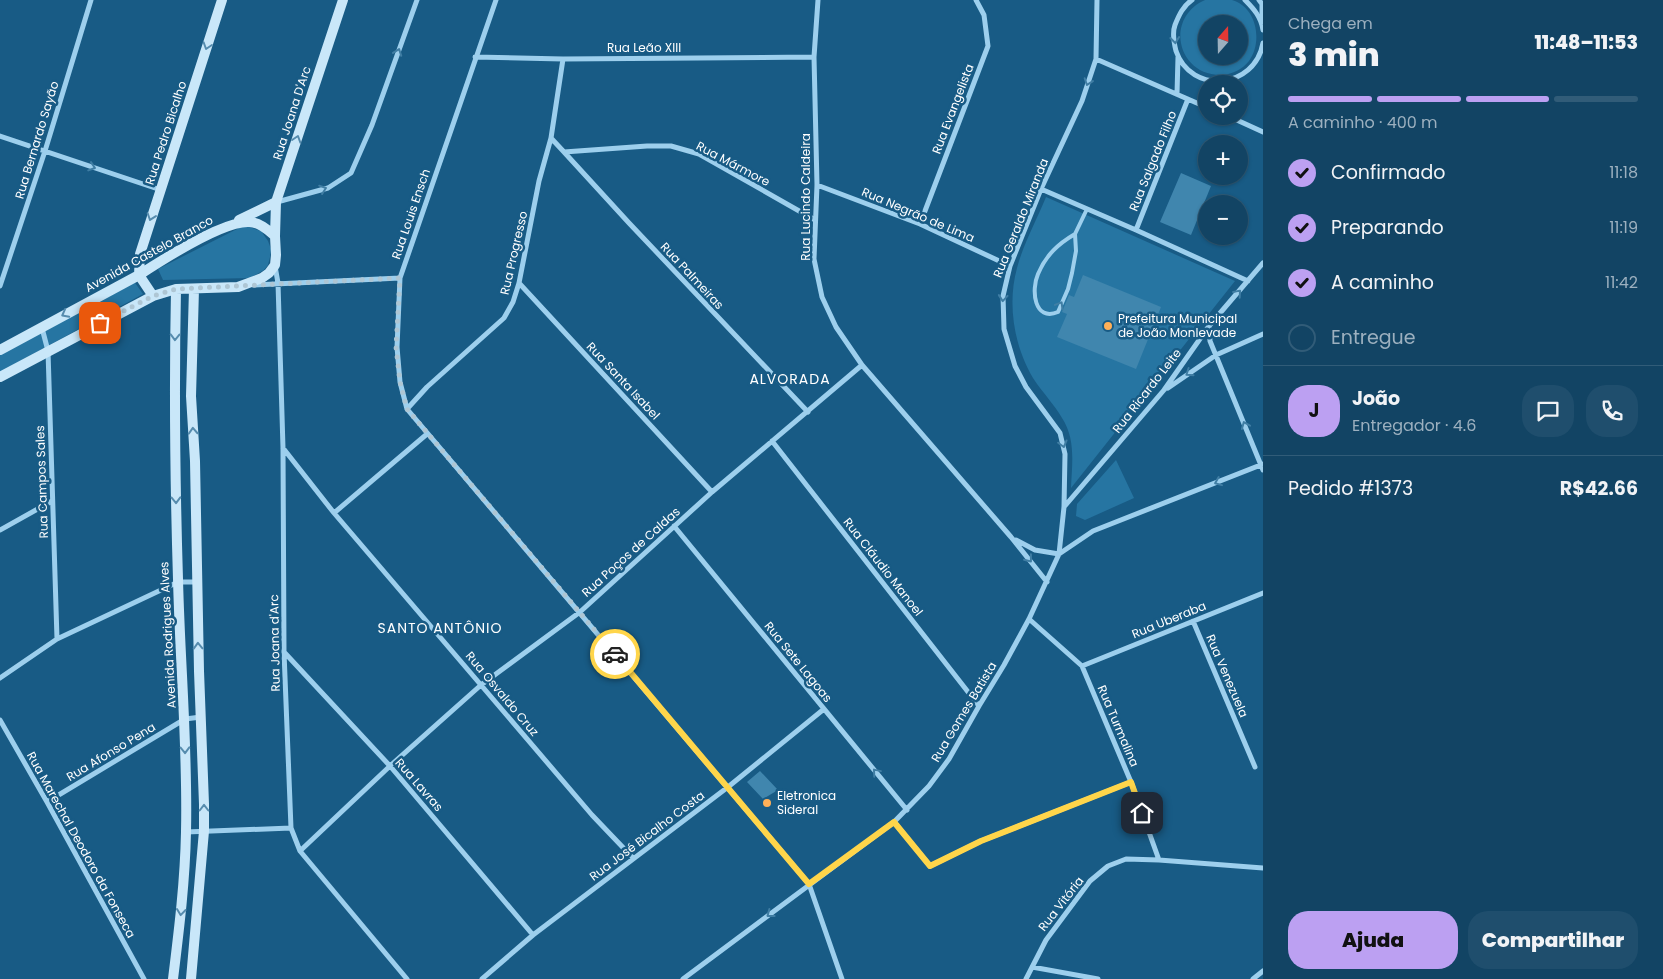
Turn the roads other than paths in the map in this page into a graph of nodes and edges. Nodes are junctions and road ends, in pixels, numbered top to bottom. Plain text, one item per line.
1 (91, 0) edge
2 (222, 0) edge
3 (343, 0) edge
4 (416, 0) edge
5 (496, 0) edge
6 (818, 0) edge
7 (976, 0) edge
8 (1097, 0) edge
9 (1192, 0) edge
10 (1245, 0) edge
11 (1259, 0) edge
12 (1262, 22) edge
13 (1263, 30) edge
14 (1263, 43) edge
15 (475, 57) junction
16 (814, 57) junction
17 (1178, 57) junction
18 (563, 59) junction
19 (1096, 59) junction
20 (1177, 94) junction
21 (1188, 99) junction
22 (1198, 103) edge
23 (1248, 125) edge
24 (1263, 132) edge
25 (0, 136) edge
26 (551, 138) junction
27 (46, 151) junction
28 (564, 152) junction
29 (817, 184) junction
30 (1041, 189) junction
31 (161, 190) junction
32 (276, 202) junction
33 (1088, 209) junction
34 (815, 220) junction
35 (232, 224) junction
36 (920, 224) junction
37 (1136, 230) junction
38 (1075, 234) junction
39 (275, 236) junction
40 (1263, 263) edge
41 (275, 265) junction
42 (1010, 266) junction
43 (139, 275) junction
44 (400, 278) junction
45 (1248, 281) junction
46 (520, 283) junction
47 (278, 284) junction
48 (0, 286) edge
49 (238, 286) junction
50 (176, 289) junction
51 (194, 289) junction
52 (153, 296) junction
53 (1209, 326) junction
54 (42, 327) junction
55 (1263, 334) edge
56 (0, 350) edge
57 (48, 351) junction
58 (1216, 355) junction
59 (862, 365) junction
60 (0, 377) edge
61 (1164, 390) junction
62 (174, 396) junction
63 (192, 396) junction
64 (407, 409) junction
65 (808, 412) junction
66 (427, 434) junction
67 (772, 441) junction
68 (283, 448) junction
69 (1262, 466) edge
70 (712, 492) junction
71 (52, 501) junction
72 (1064, 507) junction
73 (334, 513) junction
74 (674, 526) junction
75 (0, 530) edge
76 (1011, 536) junction
77 (1059, 554) junction
78 (178, 582) junction
79 (196, 582) junction
80 (1047, 582) junction
81 (1263, 593) edge
82 (580, 612) junction
83 (1029, 619) junction
84 (1193, 622) junction
85 (57, 639) junction
86 (284, 652) junction
87 (1082, 666) junction
88 (0, 678) edge
89 (482, 686) junction
90 (979, 706) junction
91 (824, 709) junction
92 (200, 717) junction
93 (185, 719) junction
94 (0, 720) edge
95 (390, 766) junction
96 (1255, 767) dead end
97 (1131, 782) junction
98 (728, 787) junction
99 (48, 802) junction
100 (907, 810) junction
101 (894, 822) junction
102 (291, 828) junction
103 (204, 831) junction
104 (186, 832) junction
105 (300, 851) junction
106 (633, 858) junction
107 (1159, 860) junction
108 (1263, 868) edge
109 (809, 884) junction
110 (533, 935) junction
111 (1032, 967) junction
112 (1263, 971) edge
113 (144, 979) edge
114 (173, 979) edge
115 (191, 979) edge
116 (408, 979) edge
117 (482, 979) edge
118 (683, 979) edge
119 (842, 979) edge
120 (1026, 979) edge
121 (1098, 979) edge
122 (1253, 979) edge

1 - 27 street, Rua Bernardo Sayão
2 -> 31 street, Rua Pedro Bicalho
32 -> 3 street, Rua Joana D'Arc
32 -> 4 street
5 - 15 street, Rua Louis Ensch
6 - 16 street, Rua Lucindo Caldeira
7 - 36 street, Rua Evangelista
8 - 19 street, Rua Geraldo Miranda
9 -> 17 street
10 - 12 street
11 - 12 street
12 - 13 street
14 - 17 street
15 - 18 street, Rua Leão XIII
15 - 44 street, Rua Louis Ensch
16 - 18 street, Rua Leão XIII
16 - 29 street, Rua Lucindo Caldeira
17 - 20 street
18 - 26 street, Rua Progresso
19 - 20 street
19 -> 30 street, Rua Geraldo Miranda
20 - 21 street
21 - 22 street
21 - 37 street, Rua Salgado Filho
23 - 24 street
25 - 27 street
26 - 28 street
26 - 46 street, Rua Progresso
27 -> 31 street
27 - 48 street, Rua Bernardo Sayão
28 - 34 street, Rua Mármore
28 - 65 street, Rua Palmeiras
29 - 34 street, Rua Lucindo Caldeira
29 - 36 street, Rua Negrão de Lima
30 - 33 street
30 - 42 street, Rua Geraldo Miranda
31 -> 43 street, Rua Pedro Bicalho
32 - 35 street, Avenida Castelo Branco
32 - 39 street, Rua Joana D'Arc
33 - 37 street
33 - 38 lane
34 - 59 street, Rua Lucindo Caldeira
35 - 39 street, Avenida Castelo Branco
35 - 43 street, Avenida Castelo Branco
36 - 42 street, Rua Negrão de Lima
37 - 45 street
38 -> 38 lane
39 - 41 street
40 - 45 street, Rua Ricardo Leite
41 - 47 street, Rua Joana d'Arc
41 - 49 street
42 -> 72 street, Rua Geraldo Miranda
43 - 52 street
43 -> 54 street, Avenida Castelo Branco
44 - 47 street
44 - 64 street, Rua Louis Ensch
53 -> 45 street, Rua Ricardo Leite
46 - 64 street, Rua Progresso
46 - 70 street, Rua Santa Isabel
47 - 49 street
47 - 68 street, Rua Joana d'Arc
49 - 51 street
50 - 51 street
50 - 52 street
50 -> 62 street, Avenida Rodrigues Alves
51 - 63 street
52 - 57 street
53 - 58 street
53 - 61 street, Rua Ricardo Leite
54 - 56 street, Avenida Castelo Branco
54 - 57 street, Rua Campos Sales
55 - 58 street
57 - 60 street
57 - 71 street, Rua Campos Sales
58 -> 61 street
69 -> 58 street
59 - 65 street, Rua Poços de Caldas
59 - 76 street, Rua Lucindo Caldeira
61 - 72 street, Rua Ricardo Leite
62 - 63 street
62 -> 78 street, Avenida Rodrigues Alves
79 -> 63 street
64 - 66 street, Rua Louis Ensch
65 - 67 street, Rua Poços de Caldas
66 - 73 street
66 - 82 street, Rua Louis Ensch
67 - 70 street, Rua Poços de Caldas
67 - 90 street, Rua Cláudio Manoel
68 - 73 street, Rua Osvaldo Cruz
68 - 86 street, Rua Joana d'Arc
69 -> 77 street
70 - 74 street, Rua Poços de Caldas
71 - 75 street
71 - 85 street, Rua Campos Sales
72 - 77 street, Rua Geraldo Miranda
73 - 89 street, Rua Osvaldo Cruz
74 - 82 street, Rua Poços de Caldas
74 - 91 street, Rua Sete Lagoas
76 - 77 street, Rua Lucindo Caldeira
76 -> 80 street, Rua Lucindo Caldeira
77 - 80 street
78 - 79 street
78 - 85 street
78 - 93 street, Avenida Rodrigues Alves
92 -> 79 street
80 - 83 street, Rua Gomes Batista
81 - 84 street, Rua Uberaba
82 - 89 street, Rua Poços de Caldas
82 - 98 street, Rua Louis Ensch
83 - 87 street, Rua Turmalina
83 - 90 street, Rua Gomes Batista
84 - 87 street, Rua Uberaba
84 - 96 street, Rua Venezuela
85 - 88 street
86 - 95 street, Rua Lavras
86 - 102 street, Rua Joana d'Arc
87 - 97 street, Rua Turmalina
89 - 95 street, Rua Poços de Caldas
89 - 106 street, Rua Osvaldo Cruz
90 - 100 street, Rua Gomes Batista
91 - 98 street, Rua José Bicalho Costa
100 -> 91 street, Rua Sete Lagoas
92 - 93 street
103 -> 92 street
93 - 99 street, Rua Afonso Pena
93 -> 104 street, Avenida Rodrigues Alves
94 - 99 street, Rua Marechal Deodoro da Fonseca
95 - 105 street, Rua Poços de Caldas
95 - 110 street, Rua Lavras
97 - 101 street
97 - 107 street, Rua Turmalina
98 - 106 street, Rua José Bicalho Costa
98 - 109 street, Rua Louis Ensch
99 - 113 street, Rua Marechal Deodoro da Fonseca
100 - 101 street, Rua Gomes Batista
101 - 109 street, Rua Gomes Batista
102 - 103 street
102 - 105 street, Rua Joana d'Arc
103 - 104 street
103 - 115 street
104 -> 114 street, Avenida Rodrigues Alves
105 - 116 street, Rua Joana d'Arc
106 - 110 street, Rua José Bicalho Costa
107 - 108 street, Rua Vitória
107 - 111 street, Rua Vitória
109 -> 118 street, Rua Gomes Batista
109 - 119 street, Rua Louis Ensch
110 - 117 street, Rua José Bicalho Costa
111 - 120 street, Rua Vitória
111 - 121 street
112 - 122 street

